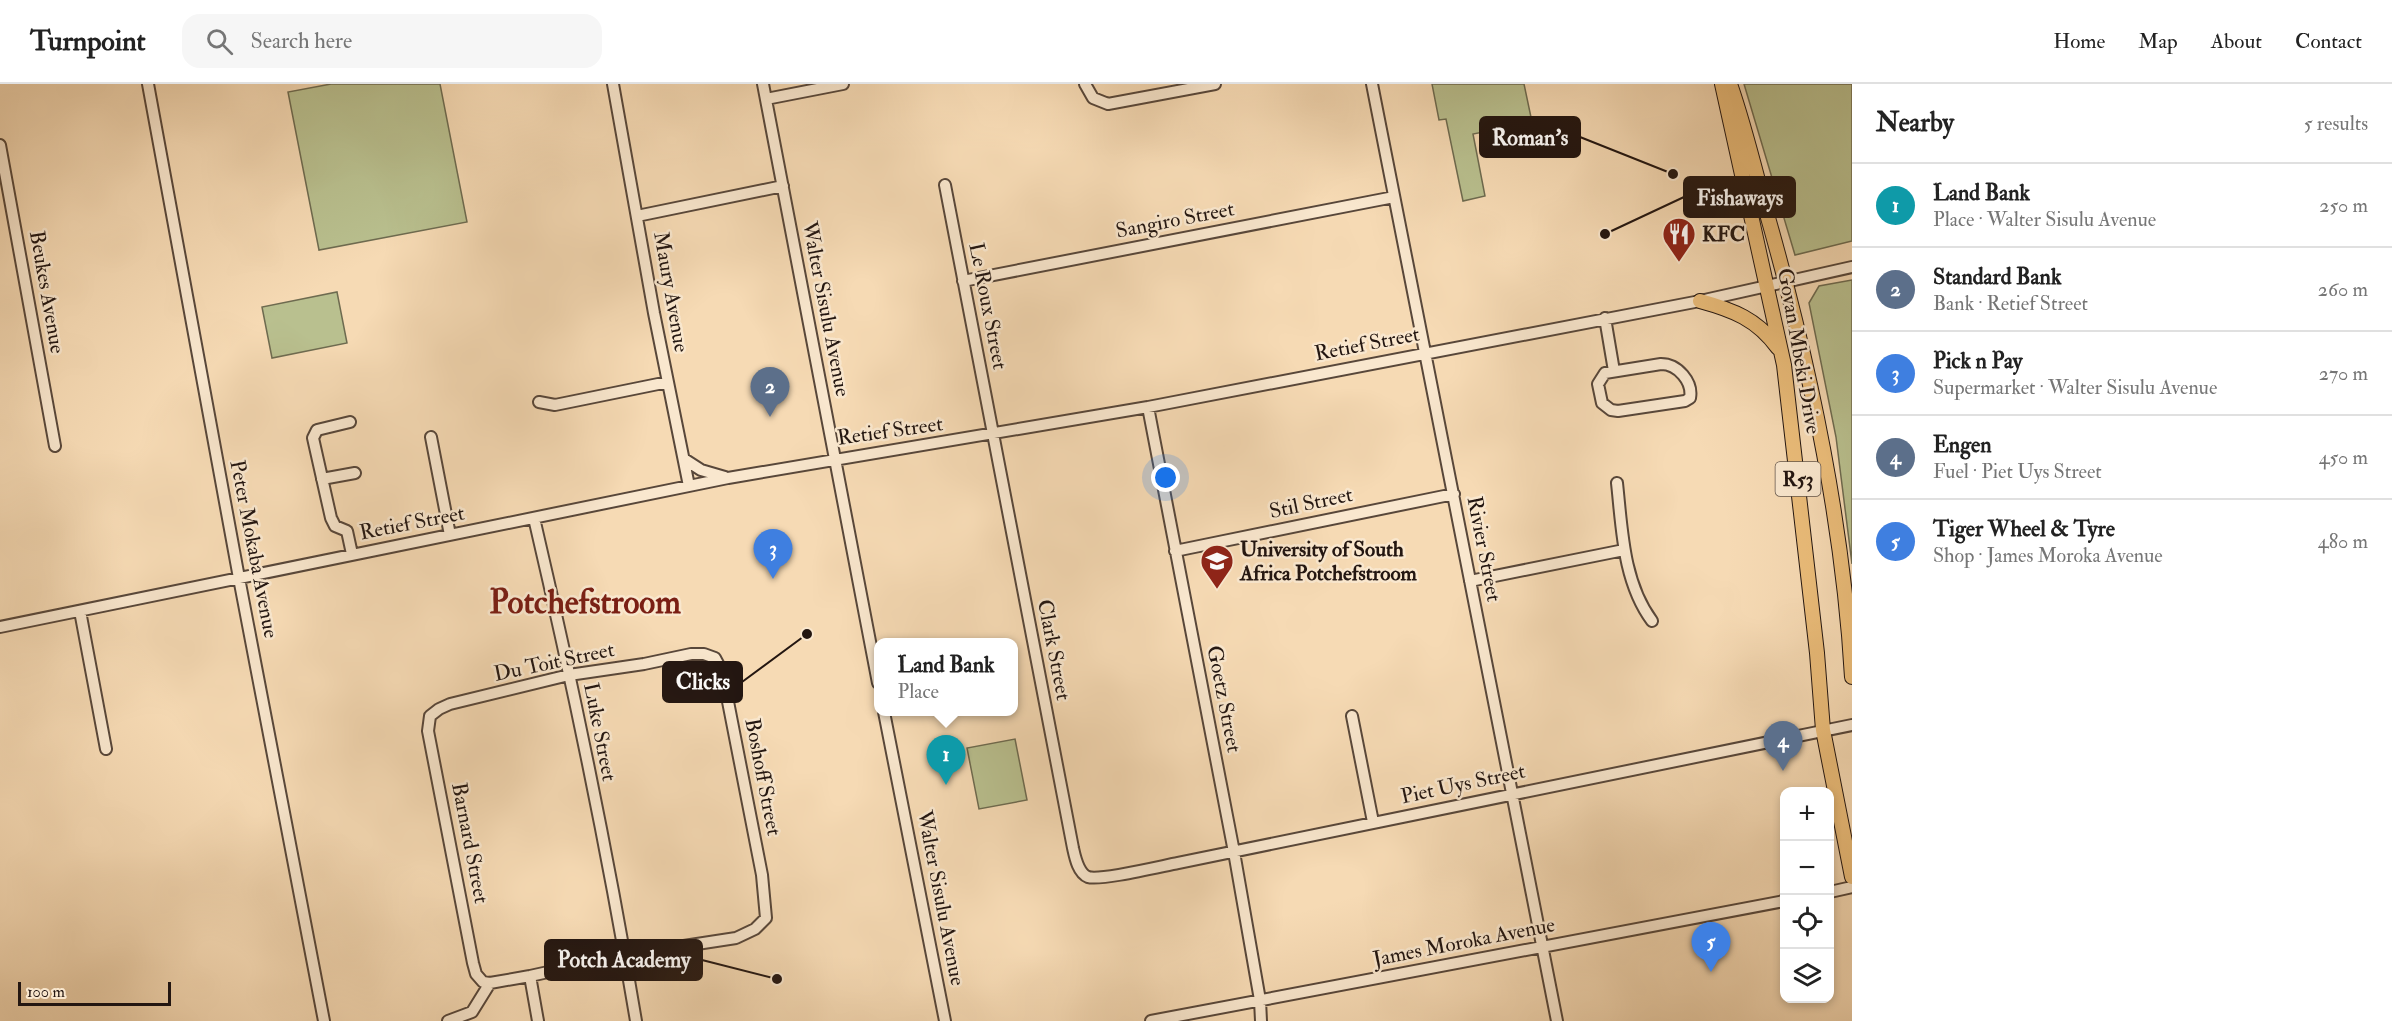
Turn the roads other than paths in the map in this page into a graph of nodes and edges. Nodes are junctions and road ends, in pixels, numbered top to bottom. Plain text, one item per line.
1 (148, 84) edge
2 (613, 84) edge
3 (763, 84) edge
4 (843, 84) edge
5 (1085, 84) edge
6 (1215, 84) edge
7 (1372, 84) edge
8 (1722, 84) edge
9 (1730, 84) edge
10 (766, 99) junction
11 (0, 145) edge
12 (945, 185) dead end
13 (783, 186) junction
14 (1394, 197) junction
15 (637, 216) junction
16 (1852, 267) edge
17 (963, 281) junction
18 (1787, 283) junction
19 (1767, 287) junction
20 (1700, 301) junction
21 (1605, 318) junction
22 (1425, 352) junction
23 (1781, 352) junction
24 (1614, 371) junction
25 (668, 382) junction
26 (539, 402) dead end
27 (1148, 407) junction
28 (350, 422) dead end
29 (992, 435) junction
30 (431, 437) dead end
31 (55, 446) dead end
32 (684, 459) junction
33 (834, 459) junction
34 (355, 472) dead end
35 (728, 478) junction
36 (322, 479) junction
37 (1617, 483) dead end
38 (689, 486) junction
39 (1454, 494) junction
40 (534, 519) junction
41 (450, 534) junction
42 (1624, 550) junction
43 (1175, 551) junction
44 (352, 554) junction
45 (239, 578) junction
46 (1470, 581) junction
47 (80, 611) junction
48 (1652, 621) dead end
49 (0, 627) edge
50 (704, 654) joint
51 (874, 658) edge
52 (569, 675) junction
53 (1852, 677) edge
54 (885, 716) edge
55 (1352, 716) dead end
56 (1852, 725) edge
57 (1823, 729) junction
58 (428, 731) joint
59 (106, 749) dead end
60 (1512, 794) junction
61 (1373, 822) junction
62 (1234, 852) junction
63 (1082, 872) joint
64 (1852, 877) edge
65 (1852, 887) edge
66 (1834, 891) edge
67 (1780, 902) edge
68 (1542, 947) junction
69 (625, 955) junction
70 (530, 976) junction
71 (490, 983) junction
72 (1260, 1000) junction
73 (324, 1021) edge
74 (448, 1021) edge
75 (538, 1021) edge
76 (636, 1021) edge
77 (945, 1021) edge
78 (1151, 1021) edge
79 (1261, 1021) edge
80 (1557, 1021) edge

1 - 45 street, Peter Mokaba Avenue
2 - 15 street
3 - 10 street, Walter Sisulu Avenue
4 - 10 street
5 - 6 street
7 - 14 street, Rivier Street
8 - 19 main road, Govan Mbeki Drive / R53
9 - 18 main road, Govan Mbeki Drive / R53
10 - 13 street, Walter Sisulu Avenue
11 - 31 street, Beukes Avenue
12 - 17 street, Le Roux Street
13 - 15 street, Maury Avenue
13 - 33 street, Walter Sisulu Avenue
14 - 17 street, Sangiro Street
14 - 22 street, Rivier Street
15 - 25 street, Maury Avenue
16 - 18 street, Retief Street
17 - 29 street, Le Roux Street
18 - 19 street, Retief Street
18 - 53 main road, Govan Mbeki Drive / R53
19 - 20 street, Retief Street
19 - 23 main road, Govan Mbeki Drive / R53
20 - 21 street, Retief Street
20 - 23 main road
21 - 22 street, Retief Street
21 - 24 street
22 - 27 street, Retief Street
22 - 39 street, Rivier Street
23 - 57 main road, Govan Mbeki Drive / R53
24 - 24 street
25 - 26 street
25 - 32 street, Maury Avenue
27 - 29 street, Retief Street
27 - 43 street, Goetz Street
28 - 36 street
29 - 33 street, Retief Street
29 - 63 street, Clark Street
30 - 41 street
32 - 35 street
32 - 38 street, Maury Avenue
33 - 35 street, Retief Street
33 - 51 street, Walter Sisulu Avenue
34 - 36 street
35 - 38 street, Retief Street
36 - 44 street
37 - 42 street
38 - 40 street, Retief Street
39 - 43 street, Stil Street
39 - 46 street, Rivier Street
40 - 41 street, Retief Street
40 - 52 street, Luke Street
41 - 44 street, Retief Street
42 - 46 street
42 - 48 street
43 - 62 street, Goetz Street
44 - 45 street, Retief Street
45 - 47 street, Retief Street
45 - 73 street, Peter Mokaba Avenue
46 - 60 street, Rivier Street
47 - 49 street, Retief Street
47 - 59 street
50 - 52 street, Du Toit Street
50 - 69 street, Boshoff Street
52 - 58 street, Du Toit Street
52 - 69 street, Luke Street
54 - 77 street, Walter Sisulu Avenue
55 - 61 street
56 - 57 street, Piet Uys Street
57 - 60 street, Piet Uys Street
57 - 64 main road, Govan Mbeki Drive / R53
58 - 71 street, Barnard Street
60 - 61 street, Piet Uys Street
60 - 68 street, Rivier Street
61 - 62 street, Piet Uys Street
62 - 63 street, Piet Uys Street
62 - 72 street, Goetz Street
65 - 66 street
67 - 68 street, James Moroka Avenue
68 - 72 street, James Moroka Avenue
68 - 80 street, Rivier Street
69 - 70 street
69 - 76 street, Luke Street
70 - 71 street
70 - 75 street
71 - 74 street
72 - 78 street, James Moroka Avenue
72 - 79 street, Goetz Street

